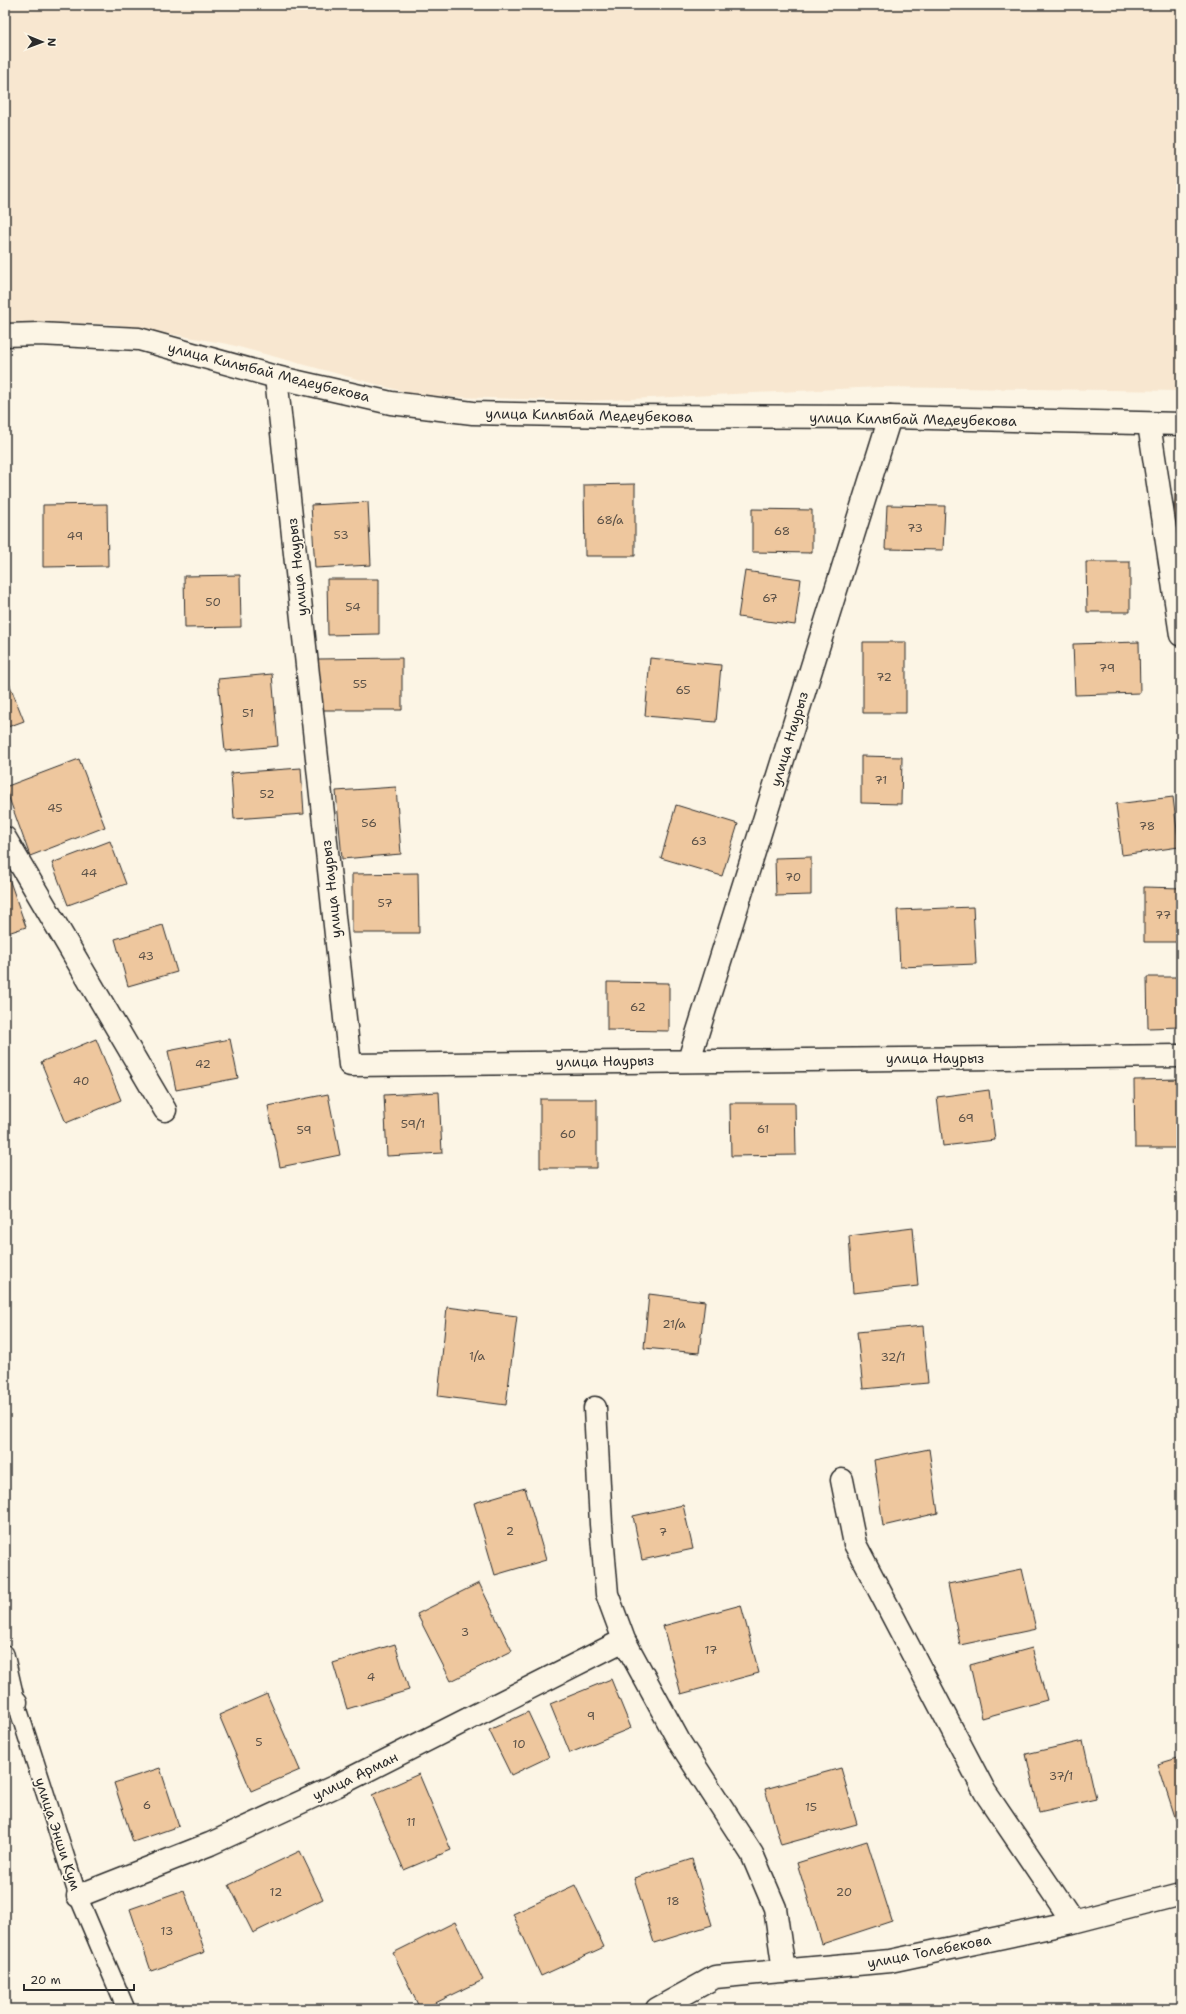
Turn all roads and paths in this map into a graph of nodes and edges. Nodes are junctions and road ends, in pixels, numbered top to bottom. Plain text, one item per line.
1 (5, 335) edge
2 (276, 377) junction
3 (890, 417) junction
4 (1149, 424) junction
5 (1181, 424) edge
6 (1181, 635) edge
7 (5, 838) edge
8 (1181, 1056) edge
9 (689, 1060) junction
10 (165, 1110) dead end
11 (595, 1408) dead end
12 (842, 1480) dead end
13 (624, 1640) junction
14 (5, 1654) edge
15 (11, 1702) edge
16 (1181, 1894) edge
17 (78, 1896) junction
18 (1074, 1922) junction
19 (784, 1971) junction
20 (126, 2009) edge
21 (657, 2009) edge

1 - 2 street, улица Килыбай Медеубекова
2 - 3 street, улица Килыбай Медеубекова
2 - 9 street, улица Наурыз
3 - 4 street, улица Килыбай Медеубекова
3 - 9 street, улица Наурыз
4 - 5 street, улица Килыбай Медеубекова
4 - 6 street
7 - 10 street
8 - 9 street, улица Наурыз
11 - 13 street
12 - 18 street
13 - 17 street, улица Арман
13 - 19 street
14 - 15 lane, улица Энши Кум
15 - 17 lane, улица Энши Кум
16 - 18 street, улица Толебекова
17 - 20 lane, улица Энши Кум
18 - 19 street, улица Толебекова
19 - 21 street, улица Толебекова

